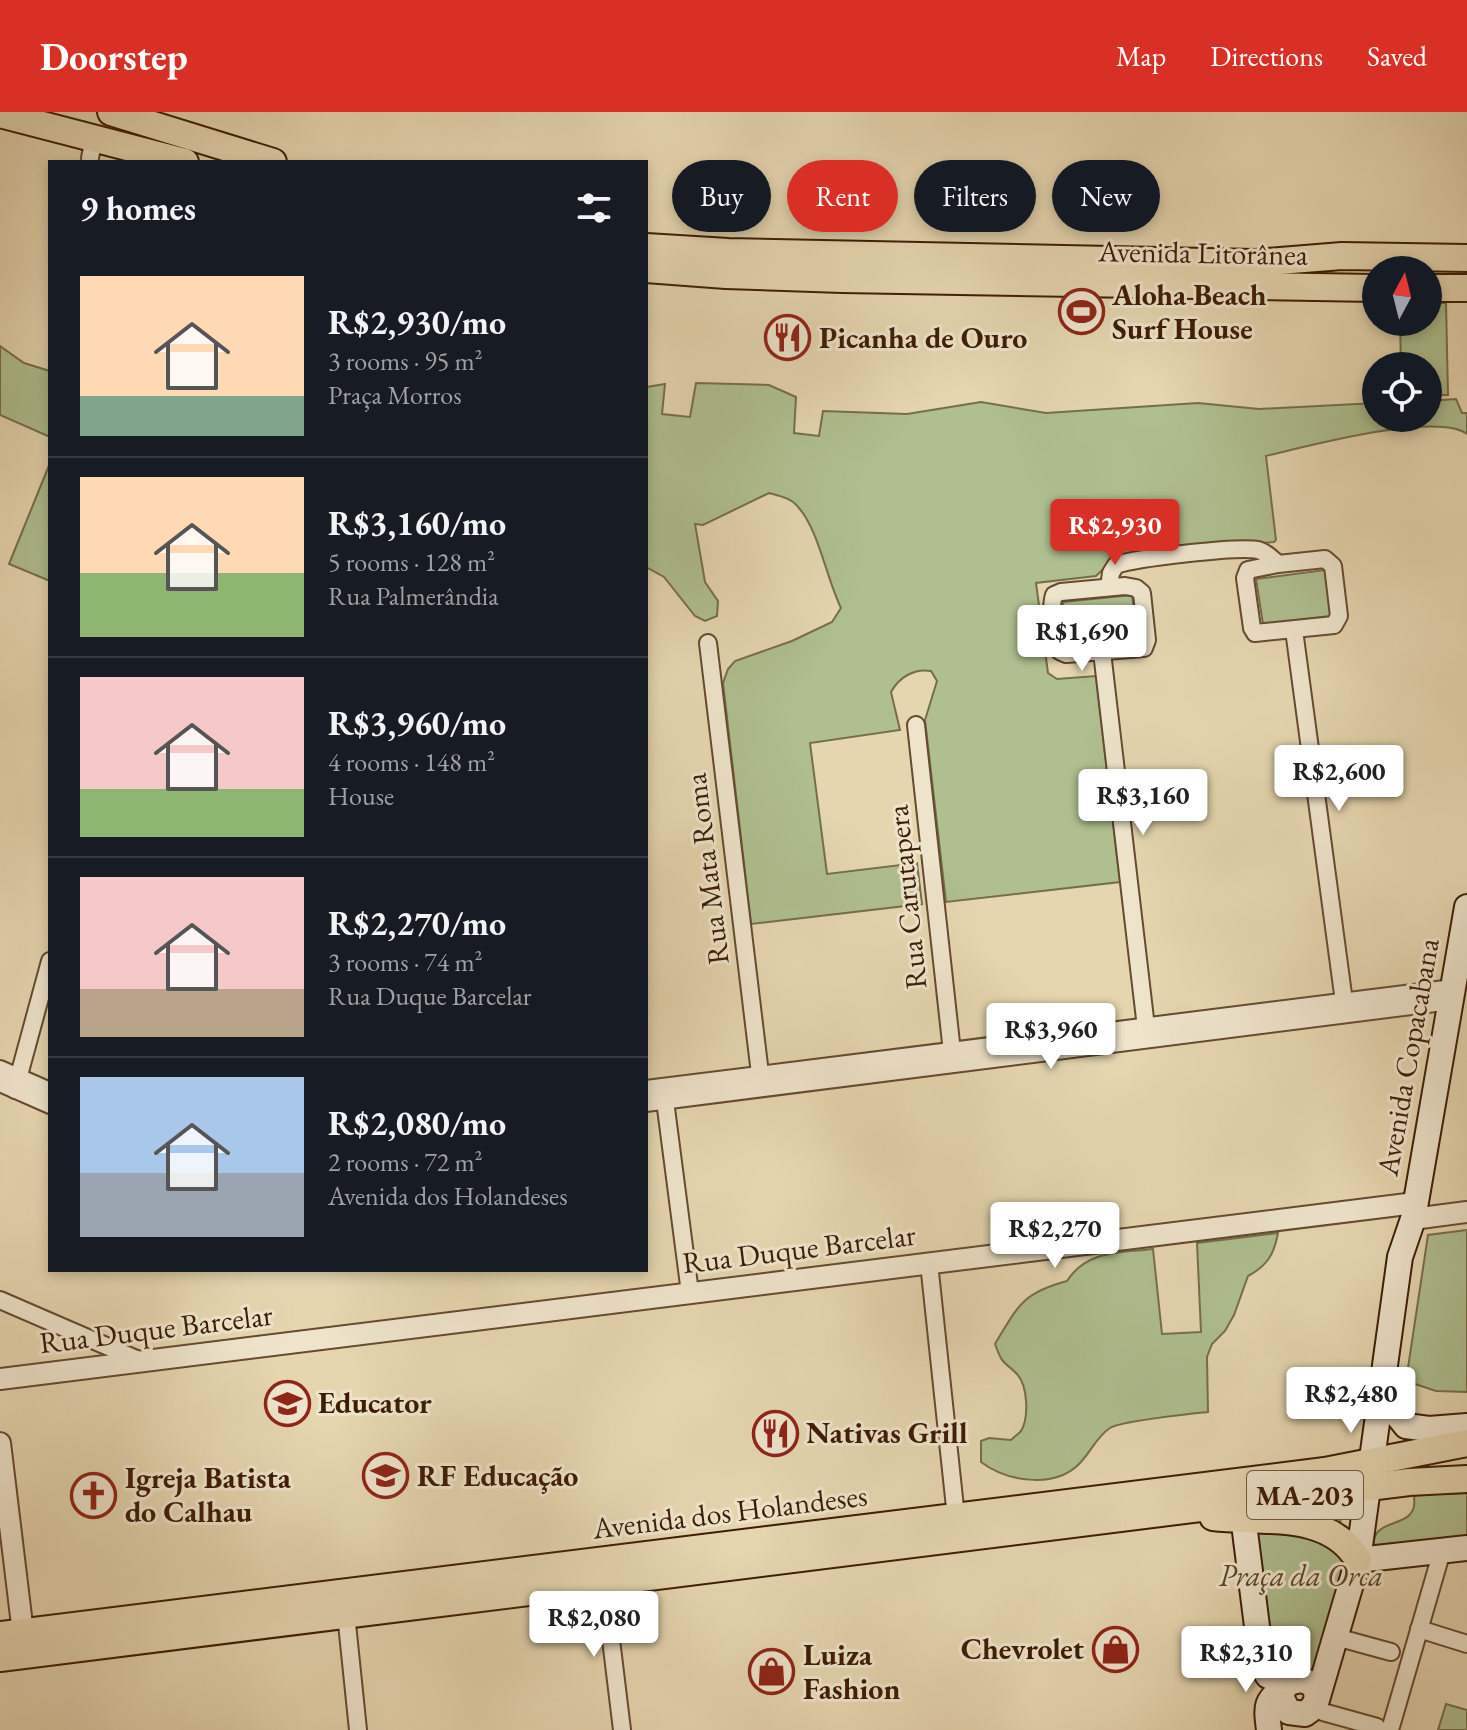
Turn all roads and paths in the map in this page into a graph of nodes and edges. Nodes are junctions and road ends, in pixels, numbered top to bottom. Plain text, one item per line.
1 (111, 112) edge
2 (0, 114) edge
3 (172, 160) edge
4 (267, 160) edge
5 (648, 247) edge
6 (1458, 258) edge
7 (648, 269) edge
8 (1362, 288) edge
9 (1442, 288) edge
10 (1467, 288) edge
11 (1278, 564) junction
12 (1109, 587) junction
13 (1294, 630) junction
14 (708, 643) dead end
15 (1102, 652) junction
16 (916, 725) dead end
17 (1467, 907) edge
18 (48, 967) edge
19 (1455, 1002) edge
20 (1345, 1008) junction
21 (1146, 1033) junction
22 (953, 1057) junction
23 (0, 1069) edge
24 (761, 1081) junction
25 (11, 1084) edge
26 (648, 1090) edge
27 (48, 1091) edge
28 (664, 1094) junction
29 (648, 1102) edge
30 (48, 1104) edge
31 (1414, 1211) junction
32 (1467, 1212) edge
33 (929, 1263) junction
34 (690, 1293) junction
35 (0, 1300) edge
36 (141, 1361) junction
37 (0, 1379) edge
38 (1467, 1426) edge
39 (0, 1443) edge
40 (1467, 1443) edge
41 (1370, 1475) junction
42 (1467, 1479) edge
43 (1238, 1502) junction
44 (956, 1517) junction
45 (1467, 1548) edge
46 (1442, 1551) junction
47 (1358, 1560) junction
48 (604, 1582) junction
49 (346, 1614) junction
50 (1419, 1629) junction
51 (12, 1634) edge
52 (1336, 1637) junction
53 (1467, 1644) edge
54 (1391, 1652) dead end
55 (0, 1658) edge
56 (1306, 1695) edge
57 (1384, 1729) edge
58 (358, 1730) edge
59 (622, 1730) edge
60 (1269, 1730) edge

1 - 4 main road
2 - 3 main road
5 - 6 main road, Avenida Litorânea
7 - 8 main road, Avenida Litorânea
9 - 10 main road
11 - 12 street
11 - 13 street
11 - 13 street
12 - 15 street
12 - 15 street
13 - 20 street
14 - 24 street, Rua Mata Roma
15 - 21 street
16 - 22 street, Rua Carutapera
17 - 19 main road, Avenida Copacabana
18 - 25 street
19 - 20 street
19 - 31 main road, Avenida Copacabana
20 - 21 street
21 - 22 street
22 - 24 street
23 - 25 street
24 - 28 street
25 - 27 street
25 - 30 street
26 - 28 street
28 - 29 street
28 - 34 street
31 - 32 street, Rua Duque Barcelar
31 - 33 street, Rua Duque Barcelar
31 - 38 main road, Avenida Copacabana
31 - 41 main road, Avenida Copacabana
33 - 34 street, Rua Duque Barcelar
33 - 44 street
34 - 36 street, Rua Duque Barcelar
35 - 36 street
36 - 37 street, Rua Duque Barcelar
39 - 51 street
40 - 41 main road, Avenida dos Holandeses / MA-203
41 - 42 main road
41 - 43 main road, Avenida dos Holandeses / MA-203
41 - 47 main road, Avenida Copacabana
43 - 44 main road, Avenida dos Holandeses / MA-203
43 - 47 main road
43 - 48 main road, Avenida dos Holandeses
43 - 56 main road
44 - 51 main road, Avenida dos Holandeses / MA-203
45 - 46 main road
46 - 47 main road
46 - 50 street
47 - 52 main road, Avenida Copacabana
48 - 49 main road, Avenida dos Holandeses
48 - 59 street
49 - 55 main road, Avenida dos Holandeses
49 - 58 street
50 - 53 street
50 - 57 street
52 - 54 street
52 - 56 main road, Avenida Copacabana
56 - 57 street
56 - 60 main road, Avenida Copacabana

